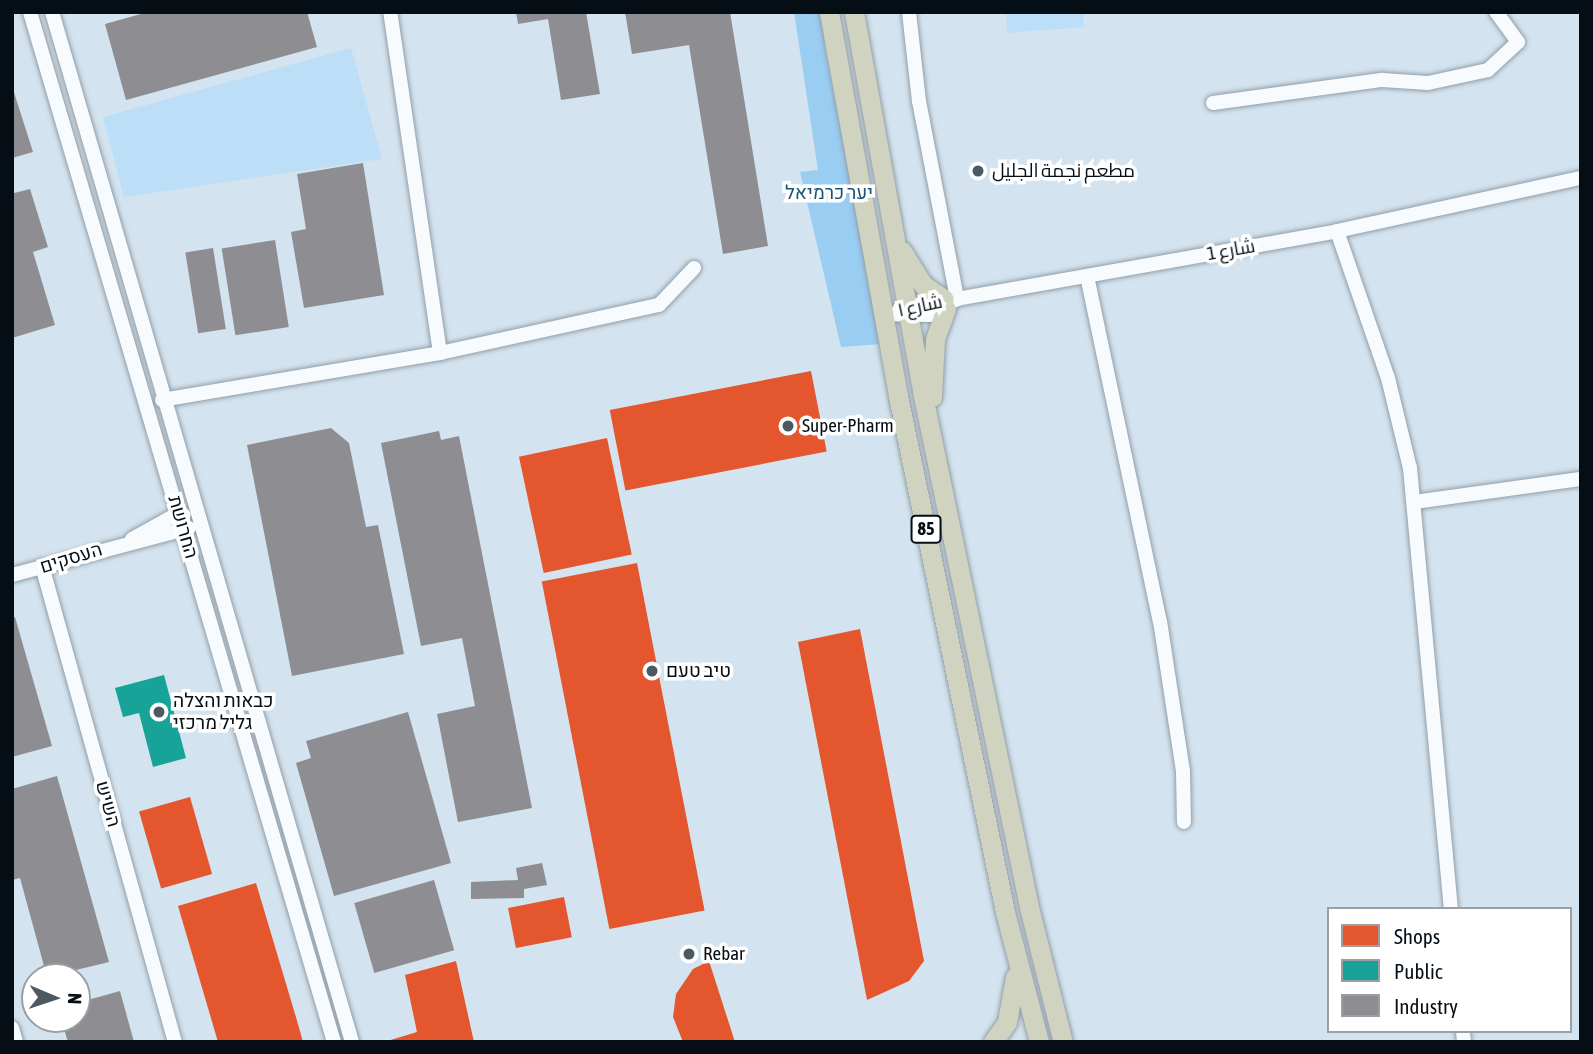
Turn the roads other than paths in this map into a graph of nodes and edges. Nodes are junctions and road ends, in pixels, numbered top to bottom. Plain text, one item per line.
1 (30, 12) edge
2 (52, 12) edge
3 (390, 12) edge
4 (829, 12) edge
5 (854, 12) edge
6 (909, 12) edge
7 (1496, 12) edge
8 (1213, 103) dead end
9 (1581, 178) edge
10 (1337, 231) junction
11 (893, 236) junction
12 (694, 268) dead end
13 (1087, 276) junction
14 (949, 303) junction
15 (907, 312) junction
16 (883, 314) junction
17 (440, 353) junction
18 (162, 400) junction
19 (931, 433) junction
20 (1580, 478) edge
21 (1581, 489) edge
22 (1414, 502) junction
23 (178, 513) junction
24 (198, 520) junction
25 (184, 532) junction
26 (131, 540) junction
27 (42, 566) junction
28 (12, 575) edge
29 (1184, 822) dead end
30 (1451, 907) edge
31 (1017, 962) junction
32 (12, 1028) edge
33 (16, 1042) edge
34 (175, 1042) edge
35 (334, 1042) edge
36 (352, 1042) edge
37 (993, 1042) edge
38 (1039, 1042) edge
39 (1063, 1042) edge

1 - 23 street, החרושת
2 - 18 street, החרושת
3 - 17 street
4 - 16 highway, 85
5 - 11 highway, 85
6 - 14 street
7 - 8 street
9 - 10 street, شارع 1
10 - 13 street, شارع 1
10 - 22 street
11 - 14 highway
11 - 15 highway, 85
12 - 17 street
13 - 14 street, شارع 1
13 - 29 street
14 - 15 street, شارع 1
14 - 19 highway
15 - 16 street, شارع 1
15 - 19 highway, 85
16 - 31 highway, 85
17 - 18 street
18 - 24 street, החרושת
19 - 39 highway, 85
20 - 21 street
20 - 22 street
22 - 30 street
23 - 24 street
23 - 25 street, החרושת
23 - 26 street
24 - 25 street
24 - 36 street, החרושת
25 - 26 street
25 - 35 street, החרושת
26 - 27 street, העסקים
27 - 28 street, העסקים
27 - 34 street, השיש
31 - 37 highway
31 - 38 highway, 85
32 - 33 street

